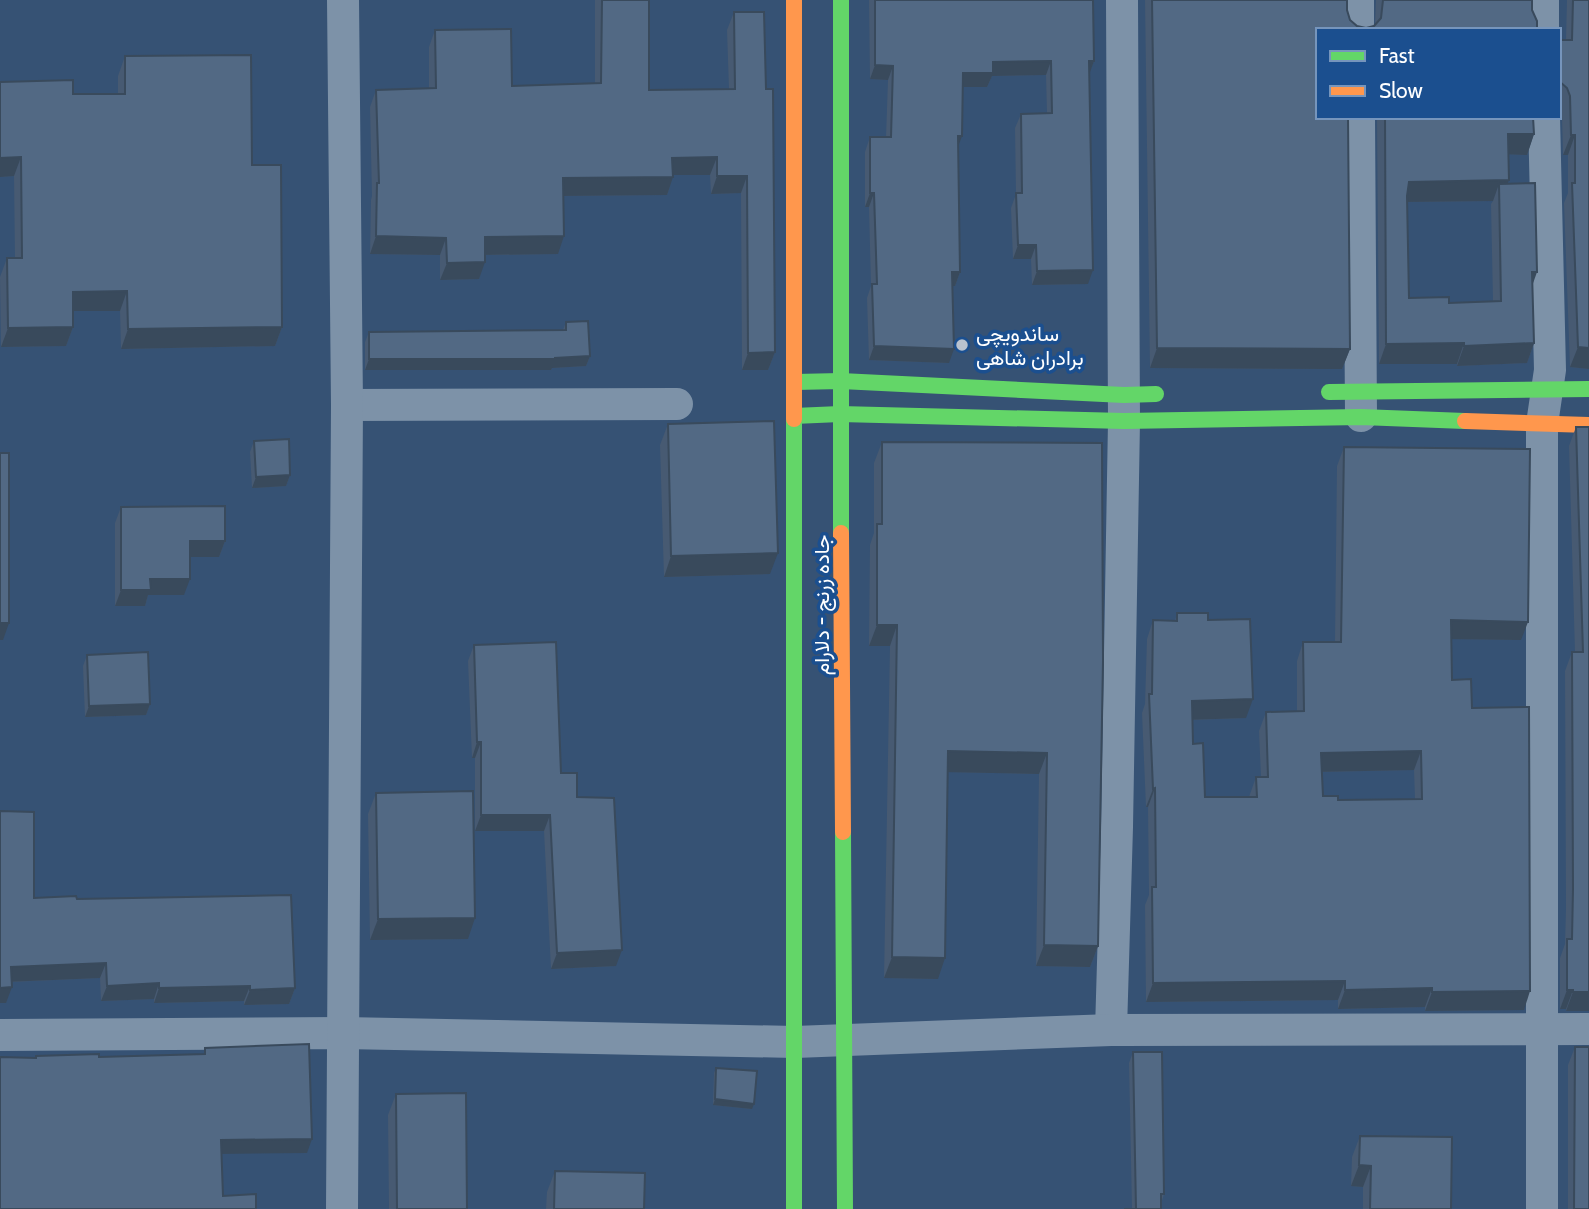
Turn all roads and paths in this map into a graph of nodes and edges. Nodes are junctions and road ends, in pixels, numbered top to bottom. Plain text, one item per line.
1 (342, 0) edge
2 (794, 0) edge
3 (841, 0) edge
4 (1122, 0) edge
5 (1358, 0) edge
6 (1543, 0) edge
7 (1358, 28) edge
8 (1543, 28) edge
9 (1359, 119) edge
10 (1544, 119) edge
11 (841, 381) junction
12 (794, 382) junction
13 (1547, 389) junction
14 (1589, 389) edge
15 (1307, 392) dead end
16 (1175, 394) dead end
17 (677, 404) dead end
18 (1361, 404) junction
19 (347, 405) junction
20 (1124, 408) junction
21 (840, 414) junction
22 (794, 416) junction
23 (1542, 424) junction
24 (1589, 425) edge
25 (1589, 1028) edge
26 (1111, 1030) junction
27 (1542, 1030) junction
28 (344, 1033) junction
29 (0, 1035) edge
30 (844, 1041) junction
31 (795, 1042) junction
32 (342, 1209) edge
33 (794, 1209) edge
34 (845, 1209) edge
35 (1542, 1209) edge

1 - 19 street
2 - 12 main road, جاده زرنج - دلارام
3 - 11 main road, جاده زرنج - دلارام
4 - 20 street
5 - 7 street
6 - 8 street
9 - 18 street
10 - 13 street
11 - 12 main road
11 - 20 main road
11 - 21 main road, جاده زرنج - دلارام
12 - 22 main road, جاده زرنج - دلارام
13 - 14 main road
13 - 18 main road
13 - 23 street
15 - 18 main road
16 - 20 main road
17 - 19 street
18 - 20 main road
18 - 23 main road
19 - 28 street
20 - 21 main road
20 - 26 street
21 - 22 main road
21 - 30 main road, جاده زرنج - دلارام
22 - 31 main road, جاده زرنج - دلارام
23 - 24 main road
23 - 27 street
25 - 27 street
26 - 27 street
26 - 30 street
27 - 35 street
28 - 29 street
28 - 31 street
28 - 32 street
30 - 31 street
30 - 34 main road, جاده زرنج - دلارام
31 - 33 main road, جاده زرنج - دلارام

